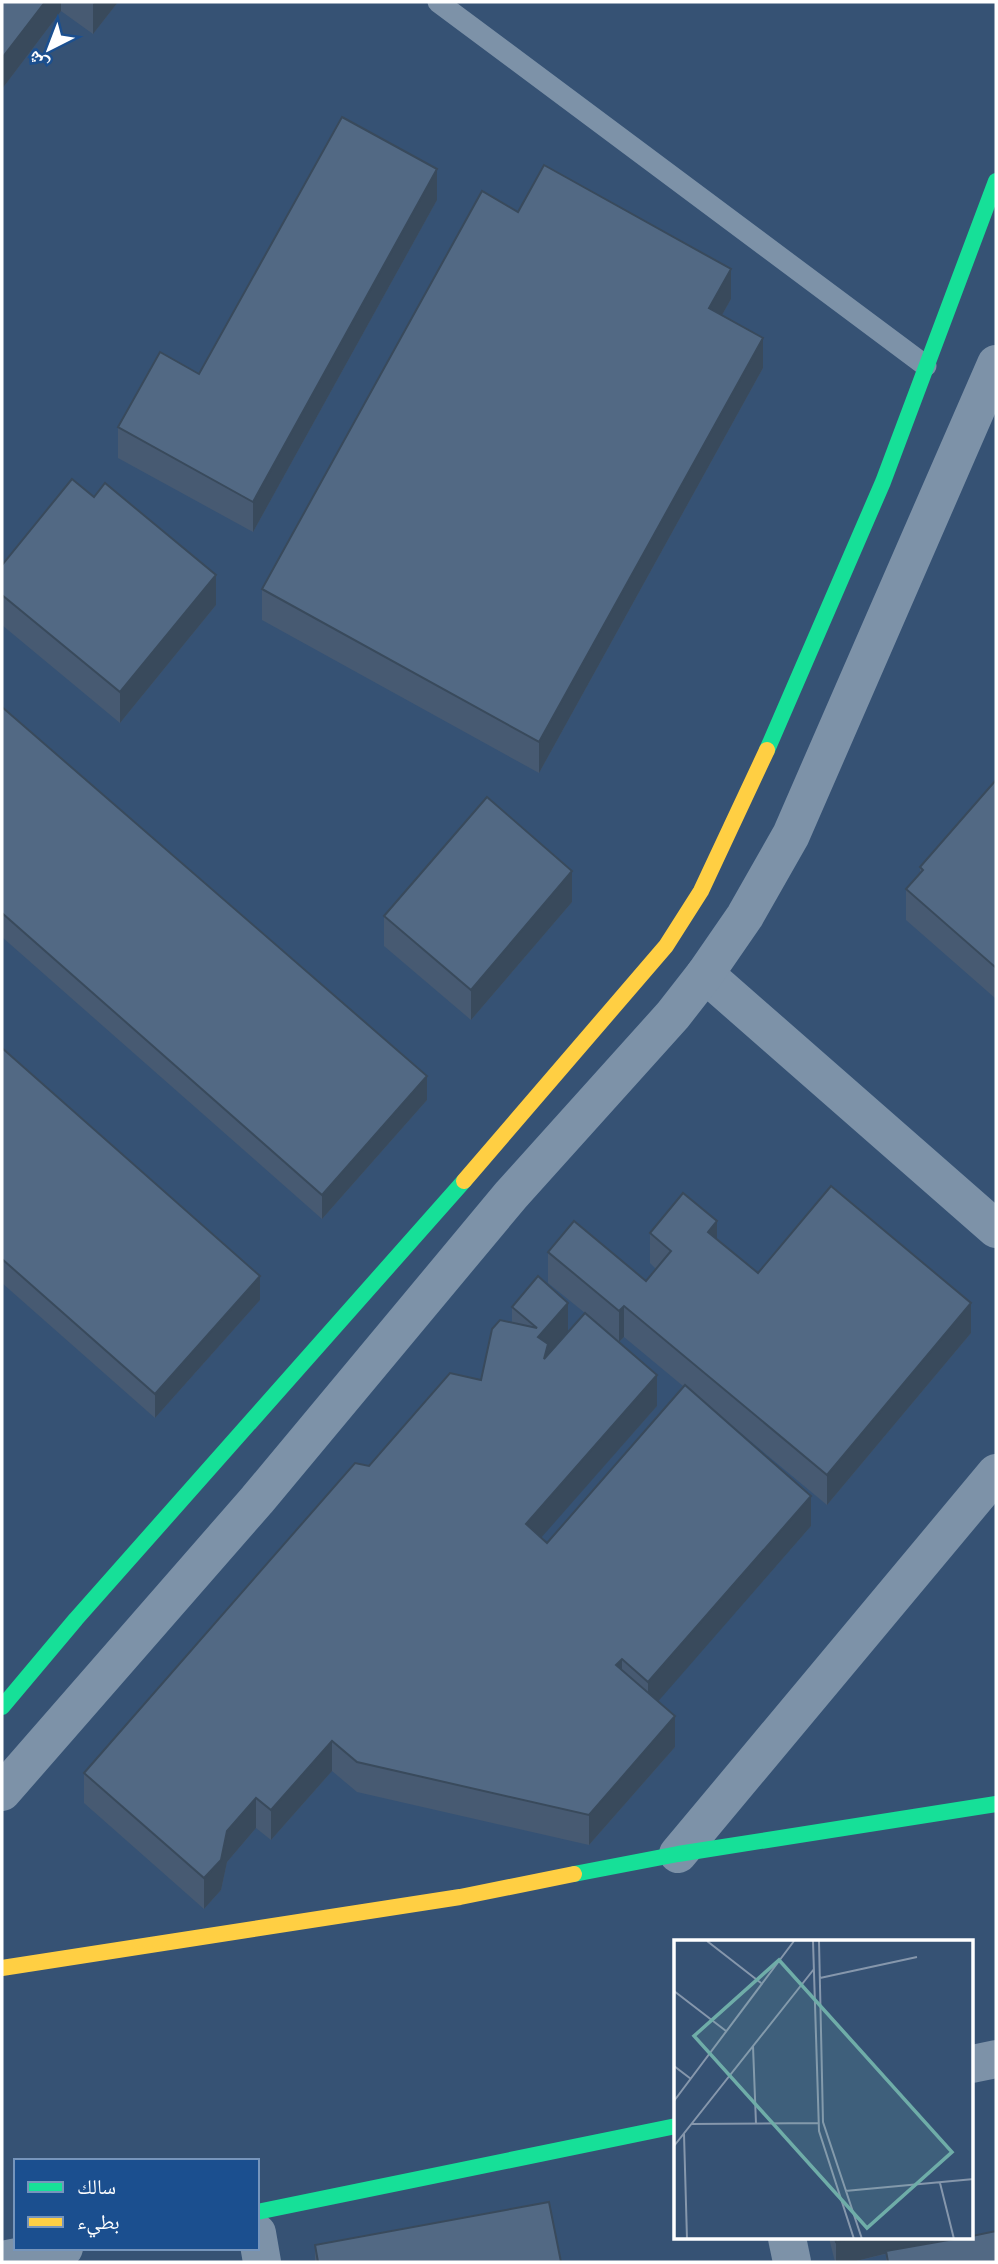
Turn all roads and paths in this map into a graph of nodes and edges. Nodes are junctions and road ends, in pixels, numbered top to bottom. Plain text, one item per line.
1 (438, 2) edge
2 (996, 181) edge
3 (996, 364) edge
4 (926, 366) junction
5 (705, 974) junction
6 (996, 1229) edge
7 (996, 1473) edge
8 (2, 1707) edge
9 (2, 1792) edge
10 (996, 1804) edge
11 (678, 1854) junction
12 (2, 1968) edge
13 (996, 2059) edge
14 (974, 2064) edge
15 (674, 2126) edge
16 (259, 2212) edge
17 (787, 2240) edge
18 (259, 2245) edge
19 (54, 2250) edge
20 (2, 2260) edge
21 (262, 2262) edge
22 (792, 2262) edge

1 - 4 lane
2 - 4 street
3 - 5 street
4 - 8 street
5 - 6 street
5 - 9 street
7 - 11 street
10 - 11 street
11 - 12 street
13 - 14 street
15 - 16 street
17 - 22 street
18 - 21 street
19 - 20 street

